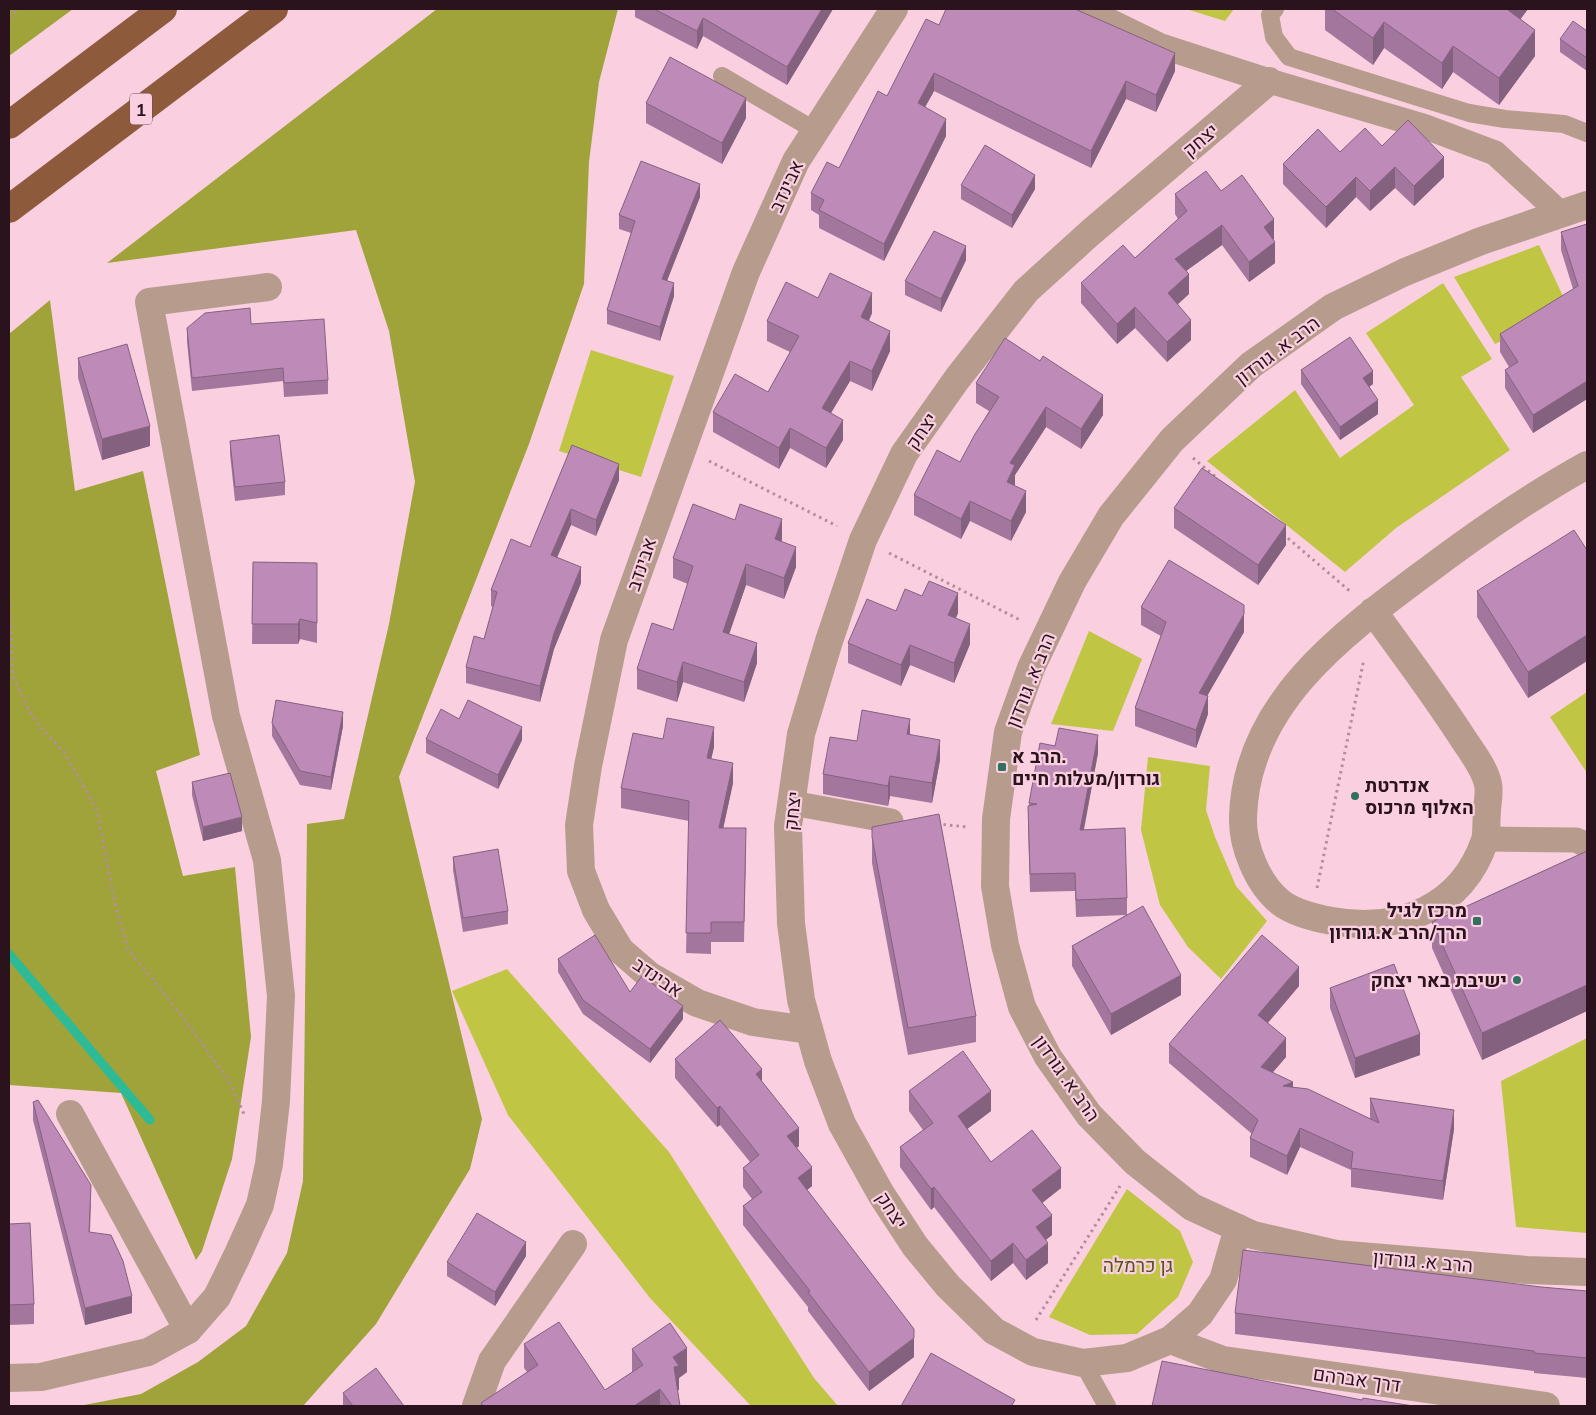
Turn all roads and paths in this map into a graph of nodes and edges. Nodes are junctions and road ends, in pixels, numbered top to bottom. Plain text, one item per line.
1 (19, 9) edge
2 (162, 9) edge
3 (274, 9) edge
4 (894, 9) edge
5 (1085, 9) edge
6 (1275, 9) edge
7 (9, 17) edge
8 (722, 76) dead end
9 (1268, 81) junction
10 (9, 125) edge
11 (816, 131) junction
12 (1587, 133) edge
13 (1587, 205) edge
14 (9, 209) edge
15 (1561, 214) junction
16 (268, 287) dead end
17 (1172, 440) junction
18 (1587, 465) edge
19 (1224, 484) edge
20 (1276, 529) edge
21 (9, 599) edge
22 (1373, 611) junction
23 (792, 803) junction
24 (891, 821) joint
25 (996, 829) junction
26 (1485, 839) junction
27 (1587, 845) edge
28 (1311, 918) junction
29 (809, 1030) junction
30 (70, 1114) dead end
31 (248, 1122) dead end
32 (1135, 1162) junction
33 (1238, 1228) junction
34 (573, 1244) dead end
35 (1587, 1272) edge
36 (188, 1330) junction
37 (1170, 1340) junction
38 (1020, 1346) junction
39 (1083, 1363) junction
40 (9, 1378) edge
41 (476, 1406) edge
42 (1107, 1406) edge
43 (1546, 1406) edge

1 - 7 path
2 - 10 highway
3 - 14 highway, 1
4 - 11 street, אבינדב
5 - 9 street
6 - 12 lane
8 - 11 lane
9 - 15 street
9 - 23 street, יצחק
11 - 29 street, אבינדב
13 - 15 street, הרב א. גורדון
15 - 17 street, הרב א. גורדון
16 - 36 street
17 - 19 path
17 - 25 street, הרב א. גורדון
18 - 22 street
20 - 22 path
21 - 31 path
22 - 26 street
22 - 28 path
22 - 28 street
23 - 24 street
23 - 29 street, יצחק
24 - 25 path
25 - 32 street, הרב א. גורדון
26 - 27 street
26 - 28 street
29 - 38 street, יצחק
30 - 36 street
32 - 33 street, הרב א. גורדון
32 - 38 path
33 - 35 street, הרב א. גורדון
33 - 37 street, יצחק
34 - 41 street
36 - 40 street
37 - 39 street, יצחק
37 - 43 street, דרך אברהם
38 - 39 street, יצחק
39 - 42 lane

